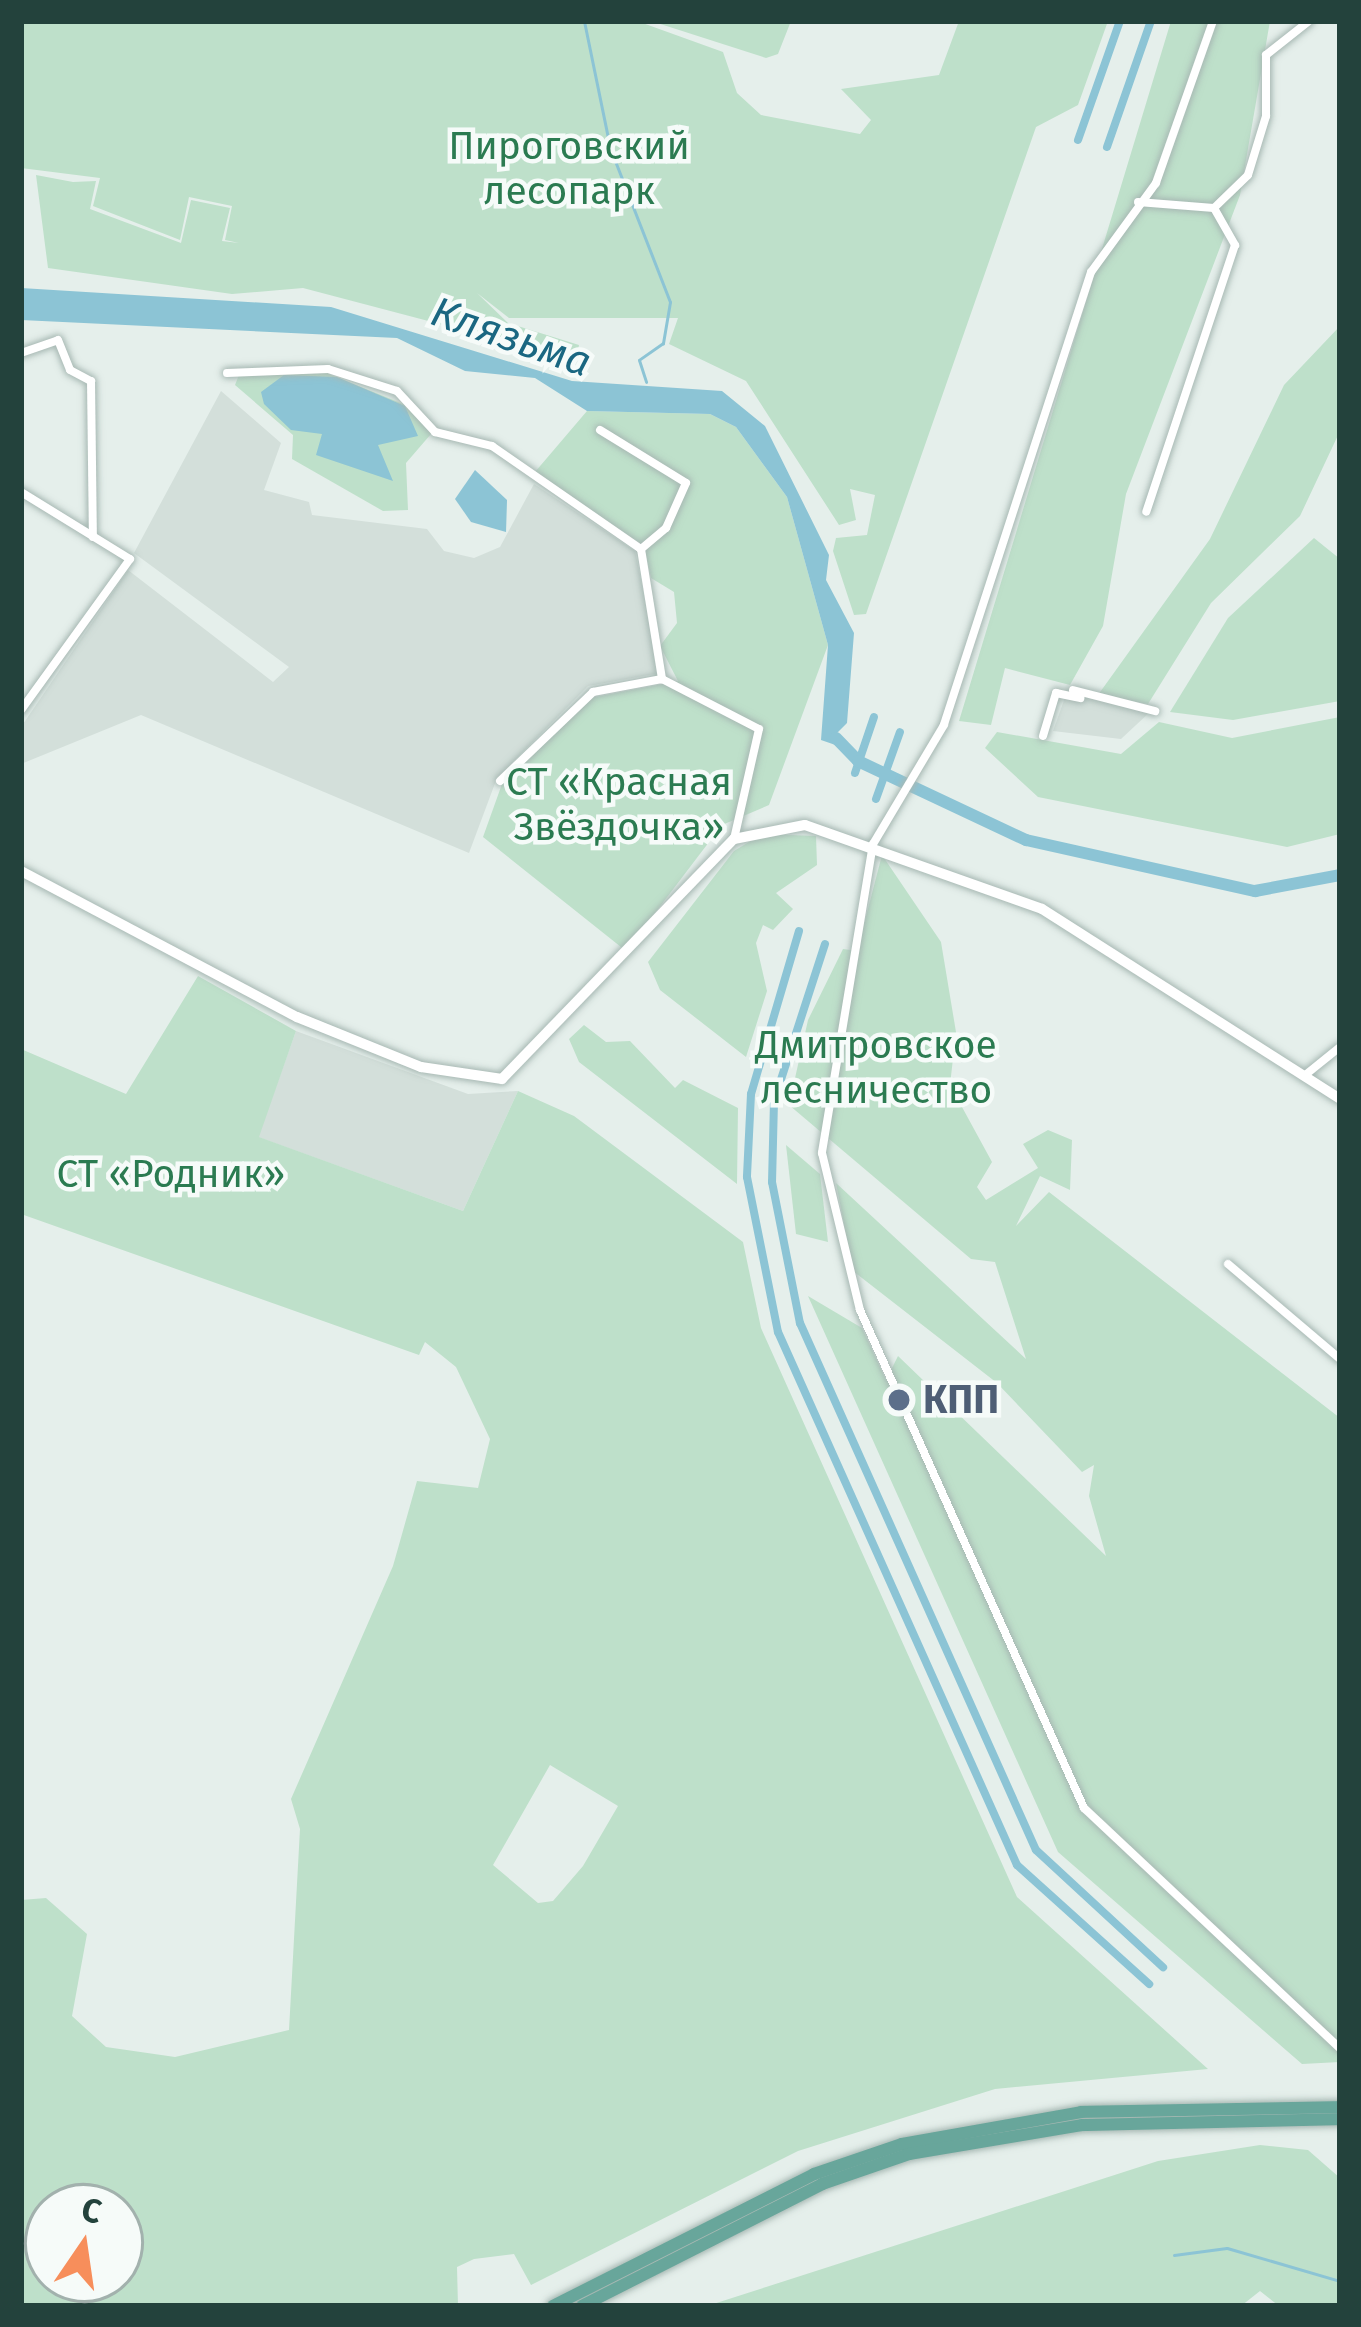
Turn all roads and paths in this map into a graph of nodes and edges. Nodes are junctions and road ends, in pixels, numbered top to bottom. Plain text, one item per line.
1 (1213, 21) edge
2 (1310, 21) edge
3 (1138, 202) junction
4 (1214, 208) junction
5 (21, 353) edge
6 (227, 373) dead end
7 (600, 430) dead end
8 (21, 492) edge
9 (1146, 512) dead end
10 (92, 537) junction
11 (640, 549) junction
12 (662, 679) junction
13 (21, 710) edge
14 (1155, 711) dead end
15 (1043, 736) dead end
16 (500, 781) dead end
17 (734, 839) junction
18 (873, 844) junction
19 (21, 871) edge
20 (1340, 1047) edge
21 (1303, 1077) junction
22 (1340, 1099) edge
23 (1228, 1264) dead end
24 (1340, 1360) edge
25 (1340, 2048) edge
26 (1340, 2107) edge
27 (1340, 2119) edge
28 (553, 2306) edge
29 (582, 2306) edge

1 - 3 street
2 - 4 street
3 - 4 street
3 - 18 street
4 - 9 street
5 - 10 street
6 - 11 street
7 - 11 street
8 - 10 street
10 - 13 street
11 - 12 street
12 - 16 street
12 - 17 street
14 - 15 street
17 - 18 main road
17 - 19 main road
18 - 21 main road
18 - 25 street
20 - 21 street
21 - 22 main road
23 - 24 street
26 - 28 main road
27 - 29 main road

